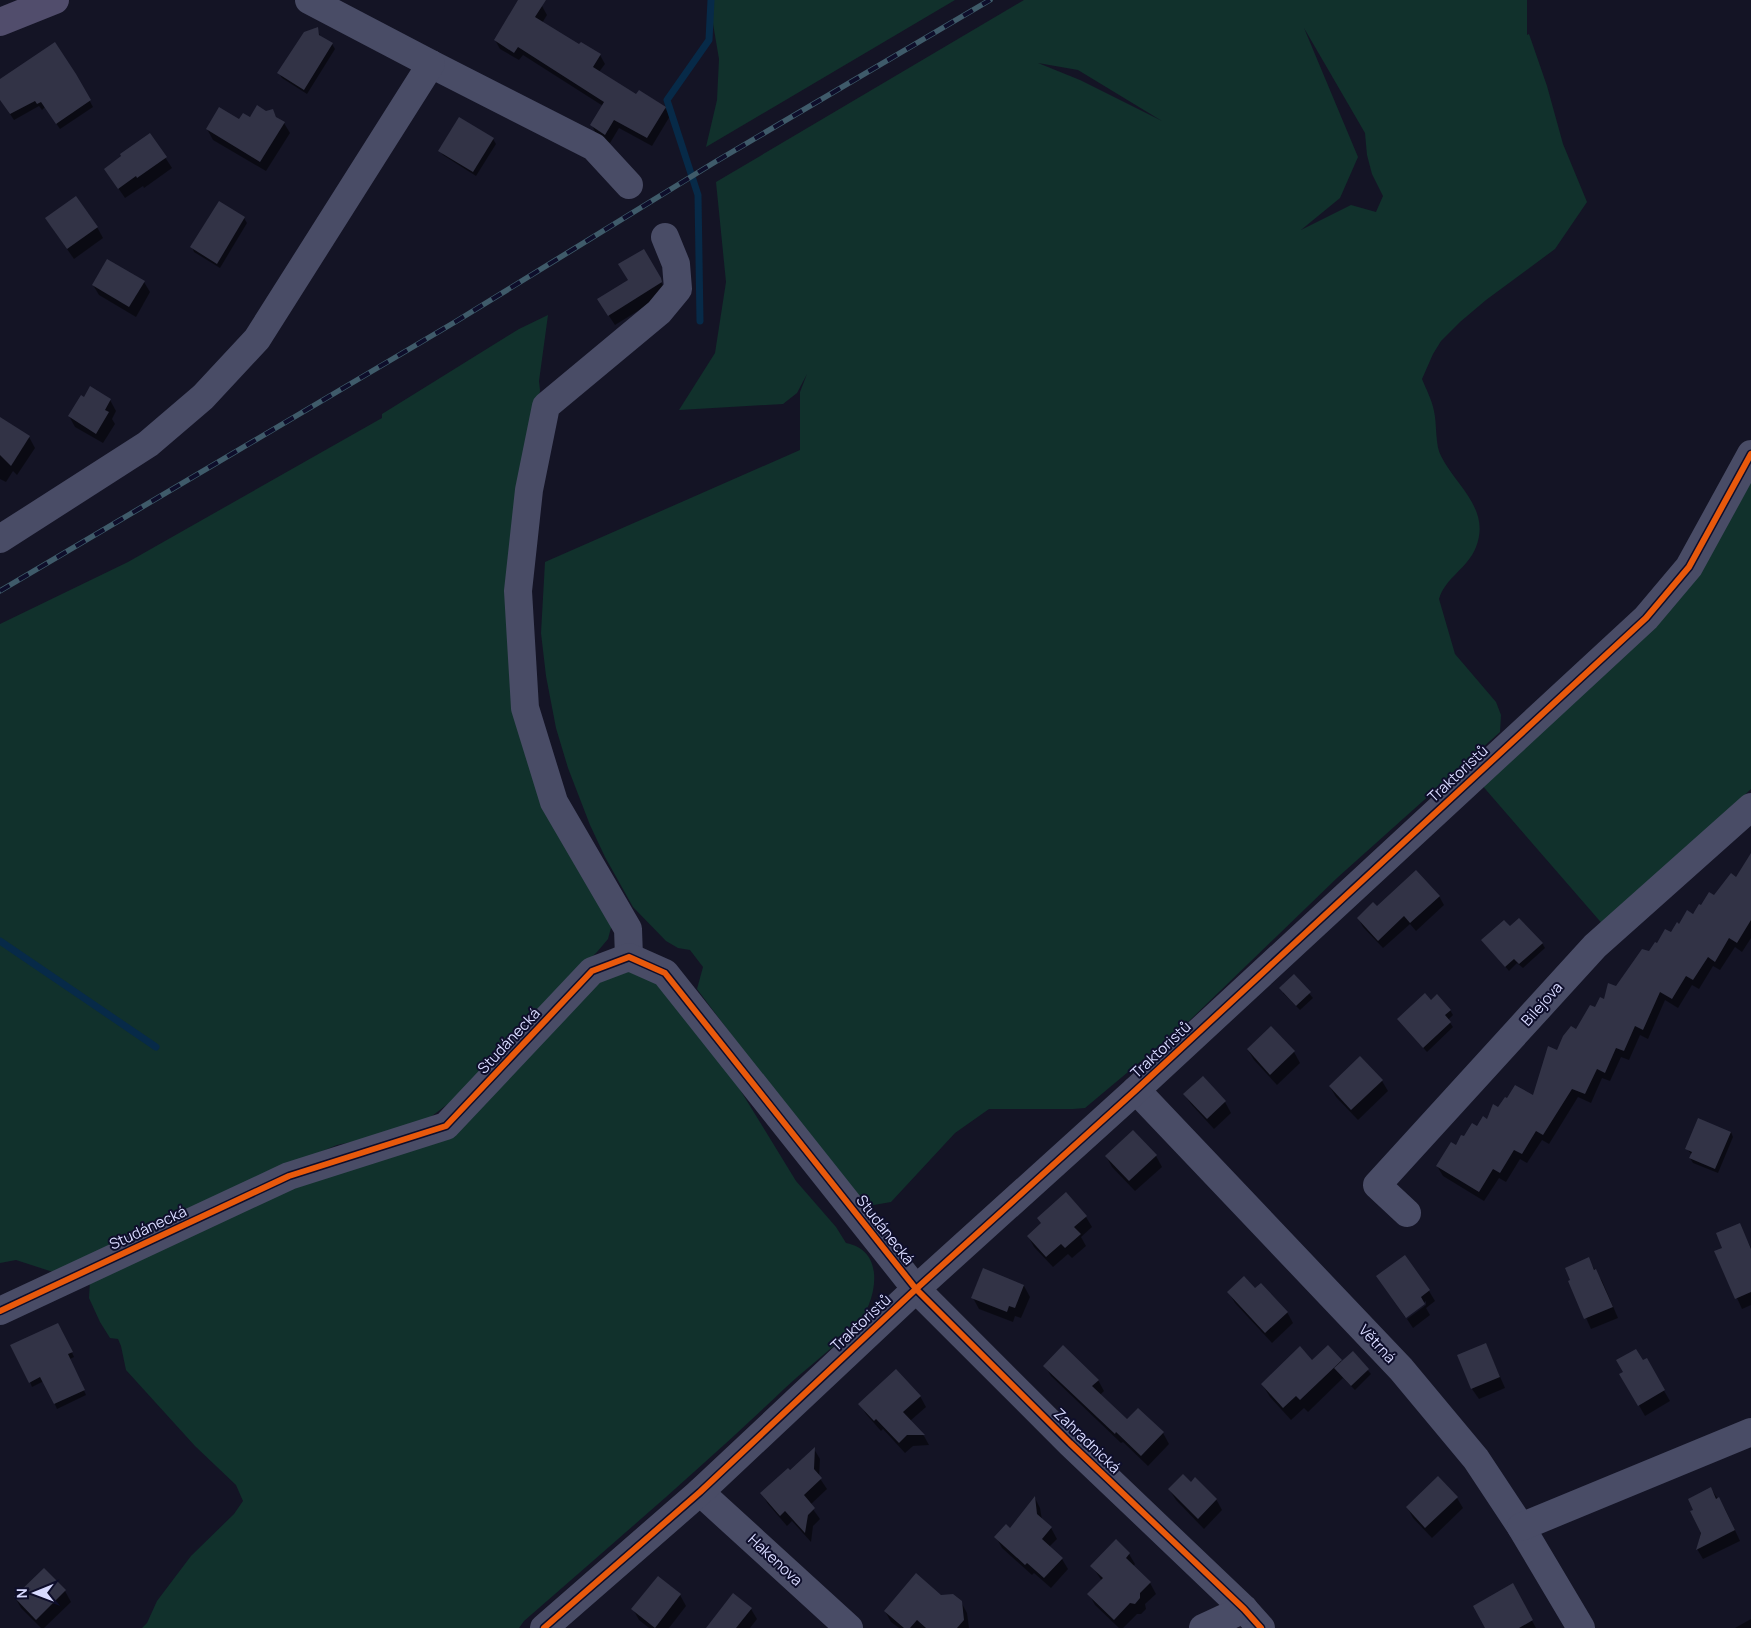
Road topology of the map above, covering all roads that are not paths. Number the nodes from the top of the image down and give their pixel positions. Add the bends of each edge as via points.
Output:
1 (55, 0) edge
2 (309, 0) edge
3 (0, 22) edge
4 (431, 64) junction
5 (629, 185) dead end
6 (665, 237) dead end
7 (1751, 454) edge
8 (0, 539) edge
9 (1751, 807) edge
10 (629, 957) junction
11 (1136, 1090) junction
12 (1407, 1213) dead end
13 (916, 1289) junction
14 (0, 1311) edge
15 (1751, 1432) edge
16 (700, 1492) junction
17 (1521, 1527) junction
18 (1252, 1619) edge
19 (544, 1628) edge
20 (849, 1628) edge
21 (1203, 1628) edge
22 (1581, 1628) edge

1 - 3 main road
2 - 4 street
4 - 5 street via 594,147
4 - 8 street via 257,339 202,397 148,444
6 - 10 street via 676,264 678,289 659,312 546,406 529,490 518,591 525,708 554,802 628,929
7 - 11 street, Traktoristů via 1689,567 1646,618
9 - 12 street, Bilejova via 1594,946 1377,1186
10 - 13 street, Studánecká via 665,972
10 - 14 street, Studánecká via 592,971 446,1126 289,1176
11 - 13 street, Traktoristů
11 - 17 street, Větrná via 1401,1369 1476,1459
13 - 16 street, Traktoristů
13 - 18 street, Zahradnická
15 - 17 street
16 - 19 street, Traktoristů
16 - 20 street, Hakenova
17 - 22 street, Větrná
18 - 21 street

